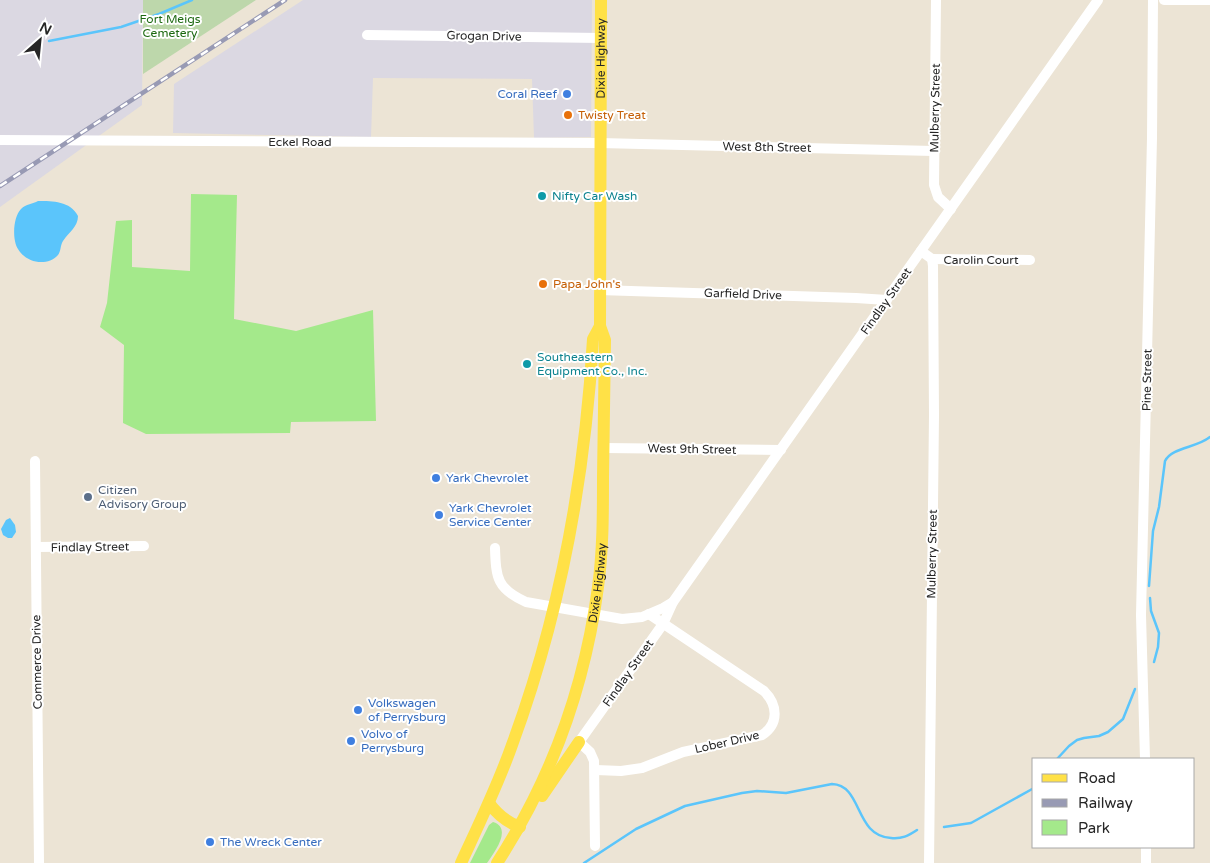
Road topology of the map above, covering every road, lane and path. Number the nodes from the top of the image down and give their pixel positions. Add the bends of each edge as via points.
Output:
1 (601, 0) edge
2 (936, 0) edge
3 (1098, 0) edge
4 (1154, 0) edge
5 (1164, 0) edge
6 (1210, 0) edge
7 (367, 34) dead end
8 (601, 38) junction
9 (0, 140) edge
10 (600, 143) junction
11 (934, 151) junction
12 (951, 209) junction
13 (921, 251) junction
14 (932, 259) junction
15 (1030, 260) dead end
16 (599, 290) junction
17 (887, 300) junction
18 (600, 326) junction
19 (604, 448) junction
20 (781, 450) junction
21 (35, 461) dead end
22 (144, 546) dead end
23 (36, 547) junction
24 (494, 548) dead end
25 (673, 602) junction
26 (555, 608) junction
27 (594, 614) junction
28 (649, 614) junction
29 (663, 624) junction
30 (579, 742) junction
31 (1145, 758) edge
32 (596, 770) junction
33 (489, 802) junction
34 (520, 827) junction
35 (595, 846) dead end
36 (1146, 848) edge
37 (39, 863) edge
38 (461, 863) edge
39 (497, 863) edge
40 (928, 863) edge
41 (1146, 863) edge

1 - 8 main road, Dixie Highway
2 - 11 street, Mulberry Street
3 - 12 street, Findlay Street
4 - 31 street, Pine Street via 1141,615
5 - 6 street
7 - 8 street, Grogan Drive
8 - 10 main road, Dixie Highway
9 - 10 street, Eckel Road
10 - 11 street, West 8th Street
10 - 16 main road, Dixie Highway
11 - 12 street, Mulberry Street via 935,191
12 - 13 street, Findlay Street
13 - 14 street
13 - 17 street, Findlay Street
14 - 15 street, Carolin Court
14 - 40 street, Mulberry Street via 934,415
16 - 17 street, Garfield Drive
16 - 18 main road, Dixie Highway
17 - 20 street, Findlay Street
18 - 19 main road, Dixie Highway via 605,340
18 - 26 main road, Dixie Highway via 593,339 587,426 574,515
19 - 20 street, West 9th Street
19 - 27 main road, Dixie Highway via 601,553
20 - 25 street, Findlay Street
21 - 23 street, Commerce Drive
22 - 23 street, Findlay Street
23 - 37 street, Commerce Drive
24 - 26 street, Findlay Street via 498,581 505,589 526,602
25 - 28 street, Findlay Street
25 - 29 street, Findlay Street
26 - 27 street, Findlay Street
26 - 33 main road, Dixie Highway via 512,747
27 - 28 street, Findlay Street via 622,619
27 - 34 main road, Dixie Highway via 566,722 553,758
28 - 29 street, Lober Drive
29 - 30 street, Findlay Street
29 - 32 street, Lober Drive via 770,696 776,712 773,723 762,735 683,752 642,768
30 - 32 street via 592,756
30 - 34 main road
32 - 35 street
33 - 34 main road via 497,814
33 - 38 main road, Dixie Highway
34 - 39 main road, Dixie Highway
36 - 41 street

